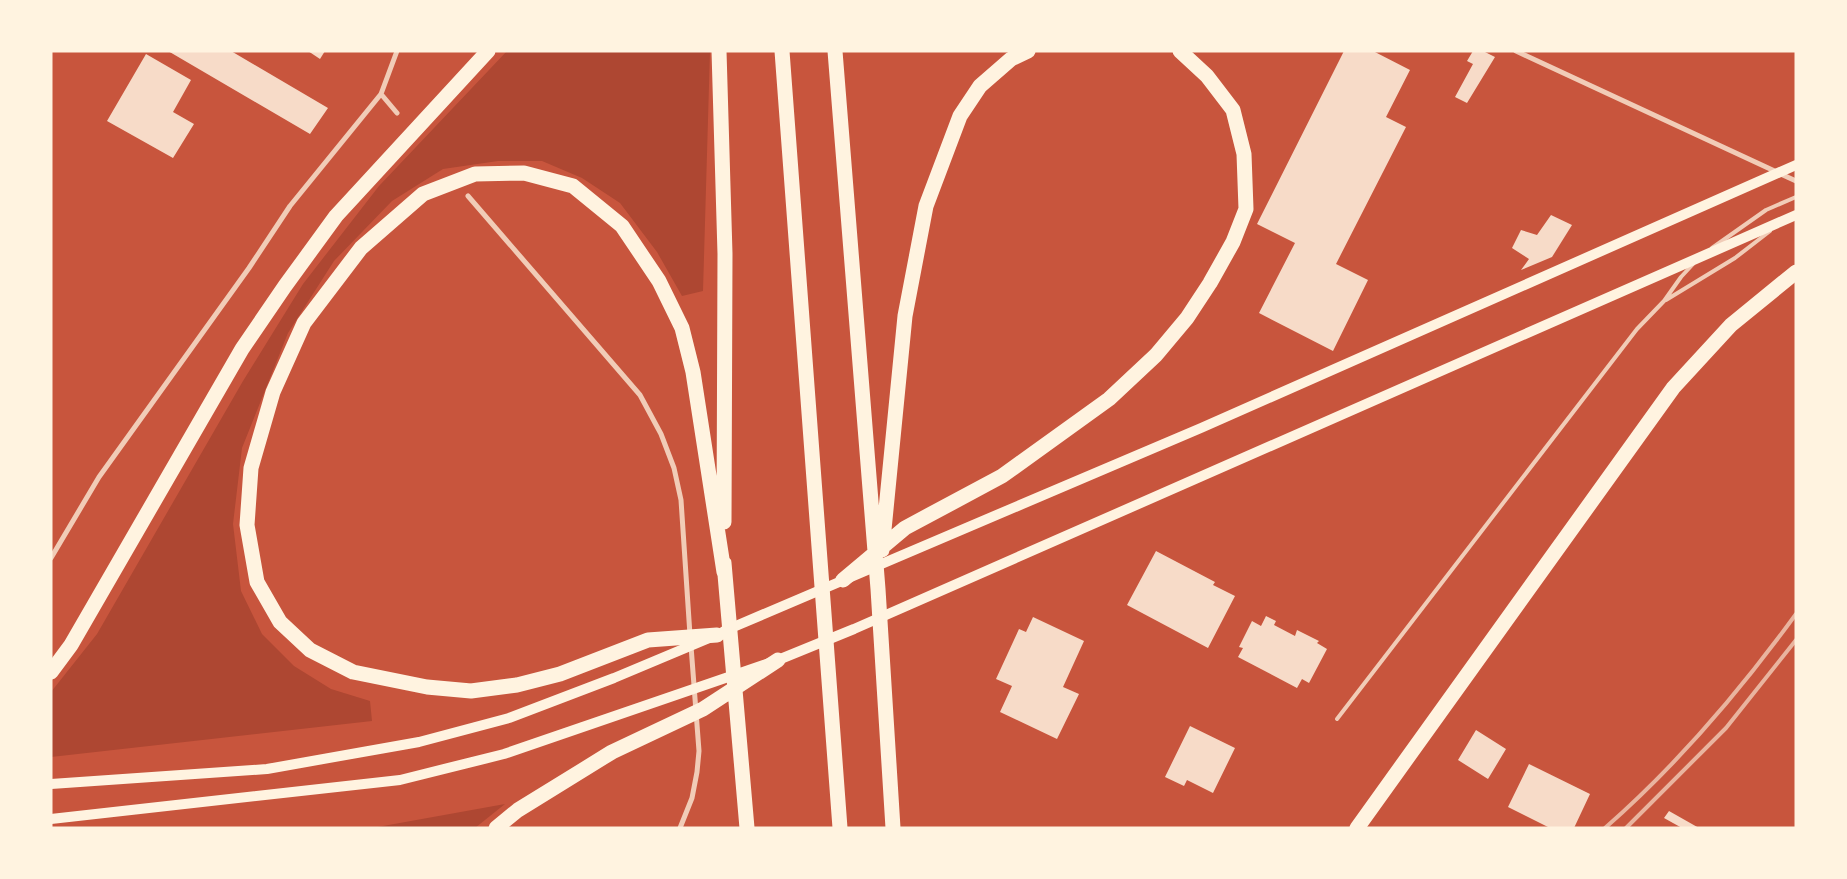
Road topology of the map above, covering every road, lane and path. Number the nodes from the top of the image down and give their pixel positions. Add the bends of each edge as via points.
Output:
1 (397, 51) edge
2 (488, 51) edge
3 (719, 51) edge
4 (782, 51) edge
5 (835, 51) edge
6 (1028, 51) edge
7 (1180, 51) edge
8 (1516, 51) edge
9 (381, 94) junction
10 (397, 113) dead end
11 (1796, 165) edge
12 (1796, 181) edge
13 (468, 196) dead end
14 (1796, 197) edge
15 (1795, 212) edge
16 (1796, 272) edge
17 (1664, 301) junction
18 (51, 558) edge
19 (724, 572) junction
20 (843, 580) junction
21 (878, 589) junction
22 (717, 635) junction
23 (778, 660) junction
24 (51, 672) edge
25 (1337, 719) dead end
26 (51, 784) edge
27 (51, 819) edge
28 (496, 828) edge
29 (680, 828) edge
30 (747, 828) edge
31 (840, 828) edge
32 (893, 828) edge
33 (1357, 828) edge

1 - 9 street
2 - 24 highway via 336,216 285,286 242,349 71,645
3 - 19 highway via 725,254
4 - 31 highway
5 - 21 highway
6 - 21 highway via 1011,59 980,86 960,116 926,206 905,316
7 - 20 highway via 1207,76 1233,110 1244,154 1246,209 1233,242 1210,283 1187,318 1156,355 1109,399 1002,476 905,528
8 - 12 street
9 - 10 street
9 - 18 street via 290,206 99,477
11 - 20 main road via 1201,428
13 - 29 street via 640,395 661,434 674,468 681,500 698,751 692,798
14 - 17 lane via 1766,210 1714,246 1690,268
15 - 17 lane via 1735,258
15 - 23 main road via 882,617
16 - 33 highway via 1731,325 1673,388
17 - 25 lane via 1637,329
19 - 22 highway via 693,372 682,328 659,281 622,226 573,186 524,173 475,174 423,194 361,248 304,323 274,392 251,468 247,525 257,582 280,622 310,650 353,672 428,687 471,691 517,685 560,674 648,640
19 - 30 highway
20 - 22 main road
21 - 32 highway
22 - 26 main road via 510,718 419,742 267,769
23 - 27 main road via 504,754 400,780
23 - 28 highway via 703,709 612,752 518,810

